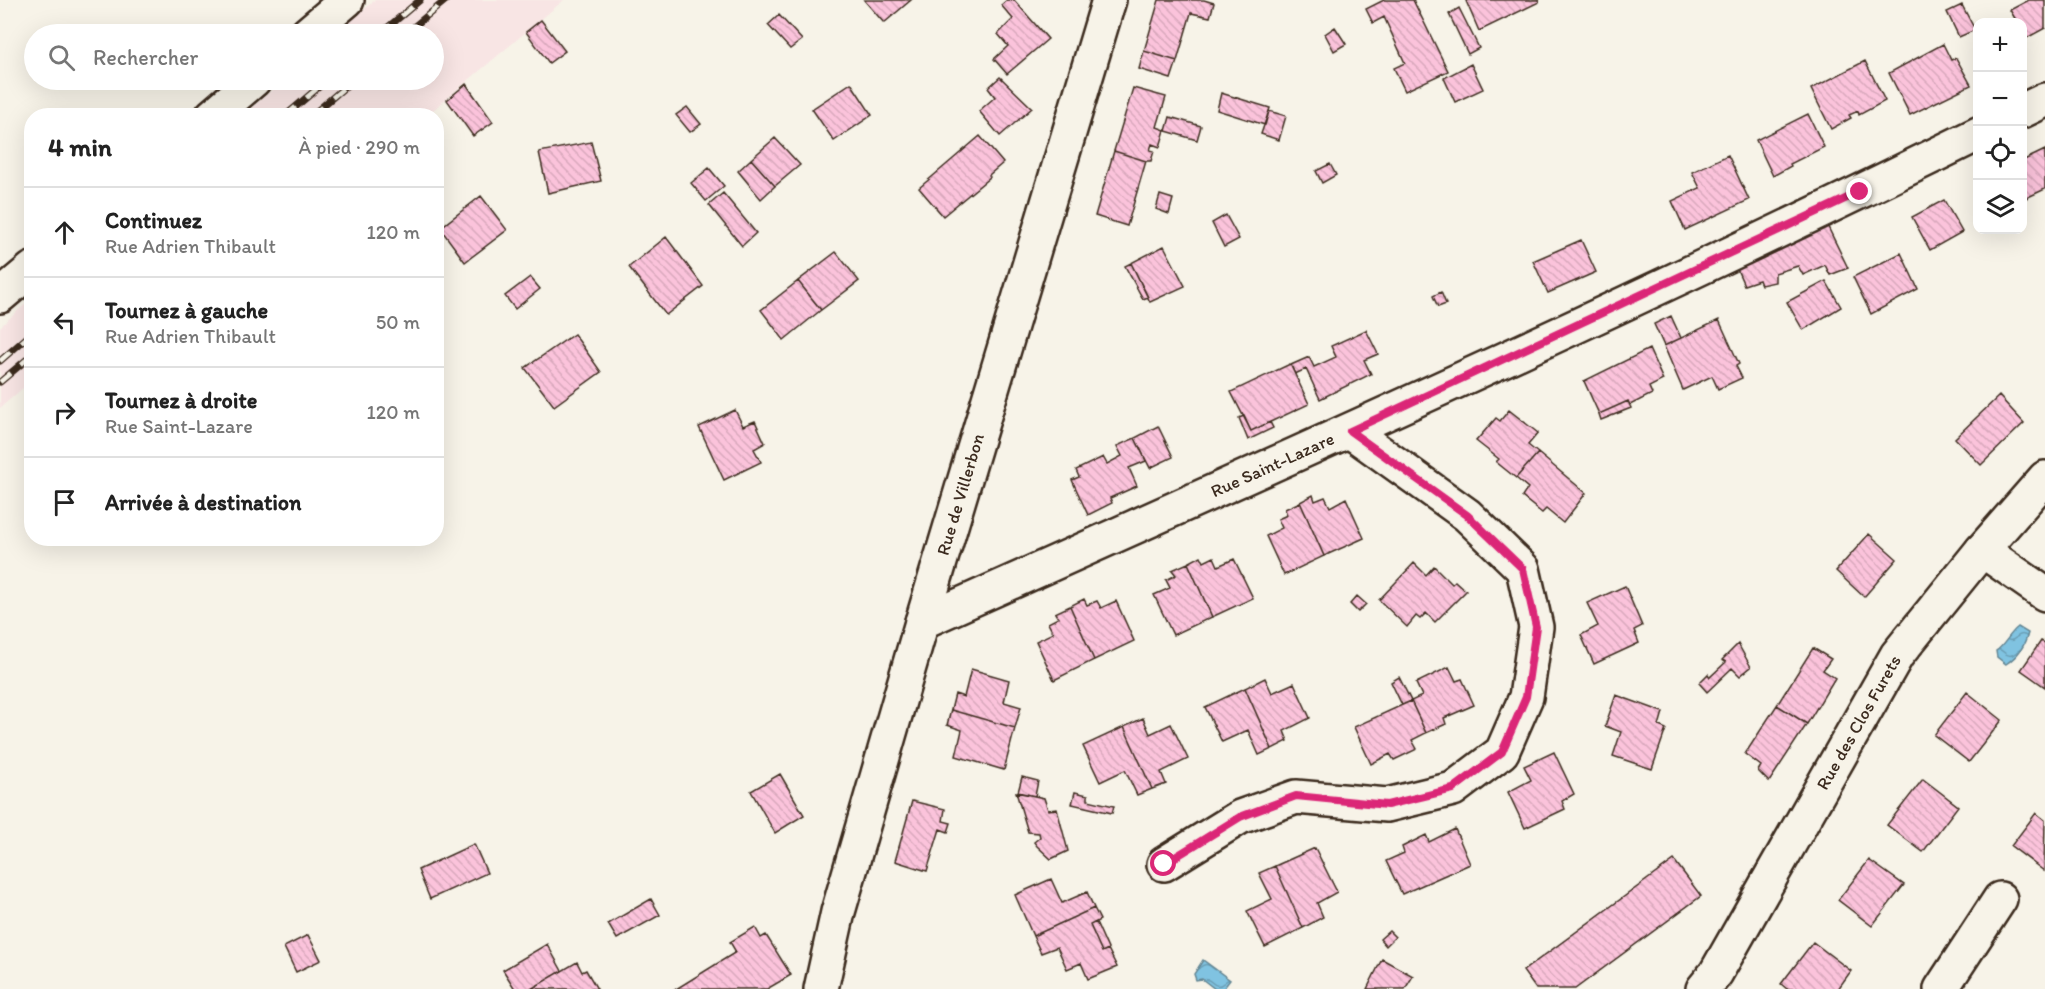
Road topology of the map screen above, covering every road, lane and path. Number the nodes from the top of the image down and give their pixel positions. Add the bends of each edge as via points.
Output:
1 (347, 0) edge
2 (1108, 0) edge
3 (319, 24) edge
4 (242, 90) edge
5 (2045, 100) edge
6 (221, 108) edge
7 (2027, 109) edge
8 (1973, 136) edge
9 (24, 276) edge
10 (0, 296) edge
11 (1350, 431) junction
12 (2045, 478) edge
13 (1982, 550) junction
14 (2045, 594) edge
15 (922, 622) junction
16 (1164, 864) dead end
17 (2000, 899) dead end
18 (821, 989) edge
19 (1703, 989) edge
20 (1941, 989) edge

1 - 3 street
2 - 15 street, Rue de Villerbon
4 - 6 street
5 - 7 street
8 - 11 street, Rue Saint-Lazare
9 - 10 street
11 - 15 street, Rue Saint-Lazare
11 - 16 street via 1467,515 1523,569 1536,627 1526,697 1502,752 1453,789 1387,805 1296,796 1240,817
12 - 13 street, Rue des Clos Furets
13 - 14 street
13 - 19 street, Rue des Clos Furets via 1897,654 1716,973
15 - 18 street, Rue de Villerbon via 838,912
17 - 20 street

